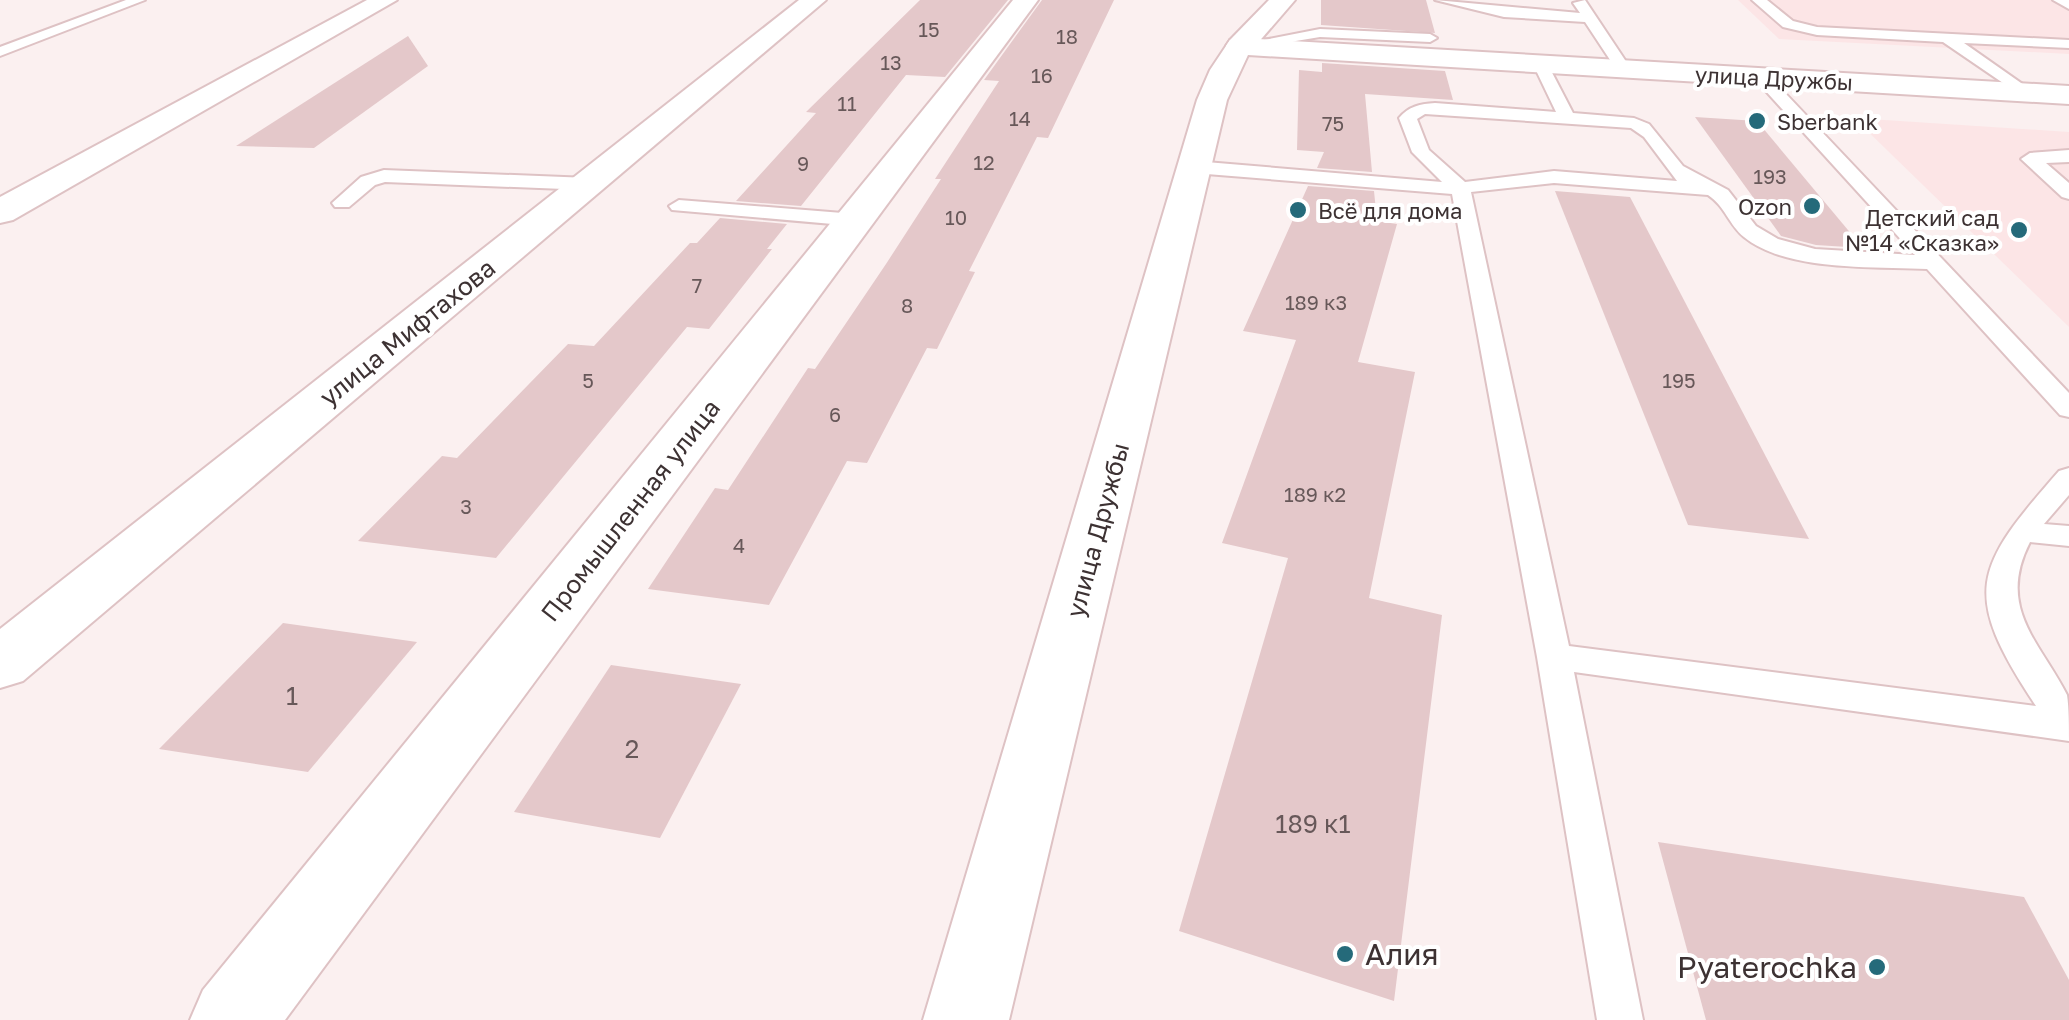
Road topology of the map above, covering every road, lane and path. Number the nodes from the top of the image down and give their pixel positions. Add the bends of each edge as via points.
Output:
1 (138, 0) edge
2 (385, 0) edge
3 (814, 0) edge
4 (1026, 0) edge
5 (1282, 0) edge
6 (1442, 0) edge
7 (1578, 0) edge
8 (1760, 0) edge
9 (2060, 0) edge
10 (2069, 5) edge
11 (1590, 18) junction
12 (1250, 24) edge
13 (1946, 37) junction
14 (1430, 38) dead end
15 (2069, 44) edge
16 (0, 52) edge
17 (1541, 64) junction
18 (1622, 69) junction
19 (1761, 77) junction
20 (2025, 93) junction
21 (2069, 96) edge
22 (1566, 116) junction
23 (2069, 156) edge
24 (1194, 167) junction
25 (589, 184) junction
26 (1461, 189) junction
27 (1714, 190) junction
28 (2069, 193) edge
29 (342, 202) dead end
30 (678, 206) dead end
31 (0, 212) edge
32 (855, 220) junction
33 (1934, 263) junction
34 (2069, 409) edge
35 (2069, 477) edge
36 (2024, 532) junction
37 (2069, 536) edge
38 (1554, 657) junction
39 (0, 664) edge
40 (2068, 726) edge
41 (233, 1020) edge
42 (966, 1020) edge
43 (1620, 1020) edge

1 - 16 lane
2 - 31 street
3 - 25 street, улица Мифтахова
4 - 32 street, Промышленная улица
5 - 12 street, улица Дружбы
6 - 11 lane via 1504,13
7 - 11 lane
8 - 13 lane via 1800,27
9 - 10 lane
11 - 18 lane
12 - 14 lane
12 - 17 street, улица Дружбы
12 - 24 street, улица Дружбы via 1212,100
13 - 15 lane
13 - 20 lane
17 - 18 street, улица Дружбы
17 - 22 lane
18 - 19 street, улица Дружбы
19 - 20 street, улица Дружбы
19 - 33 lane
20 - 21 street, улица Дружбы
22 - 26 lane via 1435,108 1412,113 1408,118 1421,152
22 - 27 lane via 1646,127 1682,176
23 - 28 lane via 2030,158
24 - 26 lane
24 - 42 street, улица Дружбы
25 - 29 lane via 384,176
25 - 39 street, улица Мифтахова
26 - 27 lane via 1546,178
26 - 38 lane
27 - 33 lane via 1750,233 1796,252
30 - 32 lane
32 - 41 street, Промышленная улица
33 - 34 lane
35 - 36 lane
36 - 37 lane
36 - 40 lane via 2005,564 2003,602 2018,650
38 - 40 lane
38 - 43 lane

